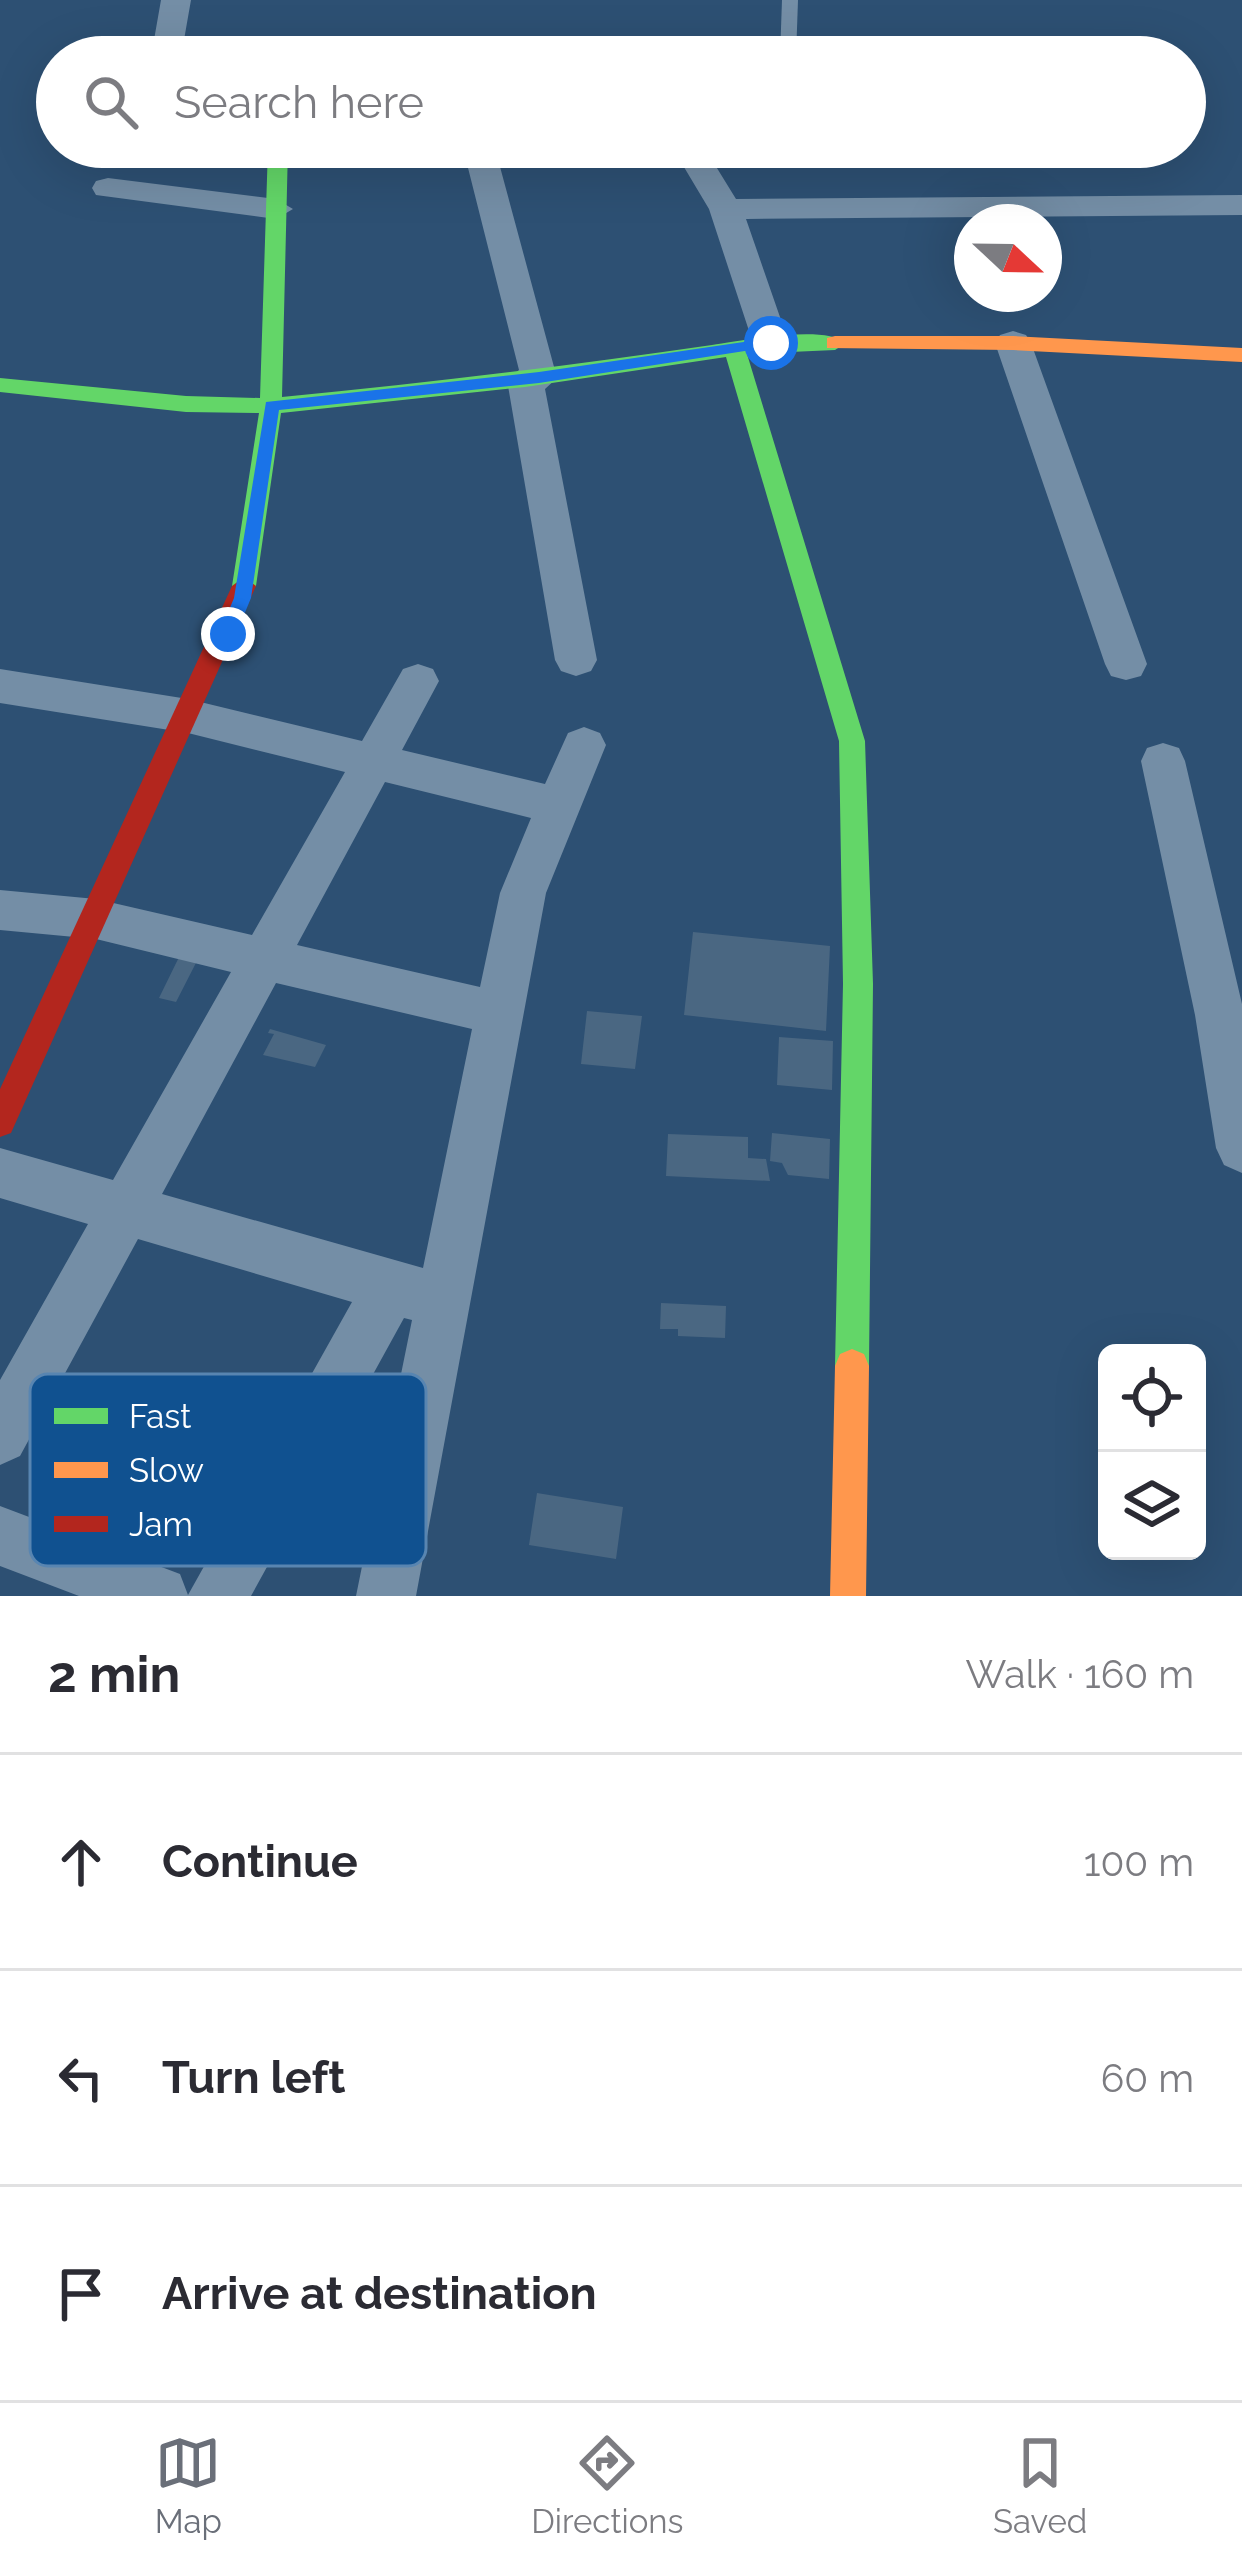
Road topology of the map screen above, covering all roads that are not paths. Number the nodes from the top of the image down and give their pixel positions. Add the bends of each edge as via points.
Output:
1 (176, 0) edge
2 (790, 0) edge
3 (170, 36) edge
4 (789, 36) edge
5 (277, 168) edge
6 (484, 168) edge
7 (701, 168) edge
8 (107, 188) dead end
9 (1242, 206) edge
10 (276, 208) junction
11 (726, 209) junction
12 (771, 343) junction
13 (1013, 343) junction
14 (734, 348) junction
15 (1242, 355) edge
16 (532, 379) junction
17 (2, 390) edge
18 (272, 406) junction
19 (576, 660) dead end
20 (1126, 664) dead end
21 (418, 681) dead end
22 (4, 695) edge
23 (188, 716) junction
24 (584, 745) dead end
25 (374, 760) junction
26 (1163, 761) dead end
27 (558, 806) junction
28 (0, 910) edge
29 (96, 919) junction
30 (264, 957) junction
31 (500, 1014) junction
32 (0, 1123) edge
33 (1242, 1145) edge
34 (0, 1173) edge
35 (130, 1208) junction
36 (417, 1294) junction
37 (35, 1374) edge
38 (364, 1374) edge
39 (409, 1374) edge
40 (30, 1383) edge
41 (0, 1436) edge
42 (0, 1535) edge
43 (30, 1547) edge
44 (80, 1566) edge
45 (238, 1566) edge
46 (389, 1566) edge
47 (158, 1596) edge
48 (218, 1596) edge
49 (386, 1596) edge
50 (848, 1596) edge

1 - 3 street
2 - 4 lane
5 - 10 street
6 - 16 street
7 - 11 street
8 - 10 street
9 - 11 street
10 - 18 street
11 - 12 street
12 - 13 street
12 - 14 street
13 - 15 street
13 - 20 street
14 - 16 street
14 - 50 street via 852,741 858,984
16 - 18 street
16 - 19 street
17 - 18 street
18 - 23 street via 242,598
21 - 25 street
22 - 23 street
23 - 25 street
23 - 29 street
24 - 27 street
25 - 27 street
25 - 30 street
26 - 33 street
27 - 31 street via 523,893
28 - 29 street
29 - 30 street
29 - 32 street
30 - 31 street
30 - 35 street
31 - 36 street
34 - 35 street
35 - 36 street
35 - 37 street
36 - 38 street
36 - 39 street
40 - 41 street
42 - 43 street
44 - 47 street
45 - 48 street
46 - 49 street

